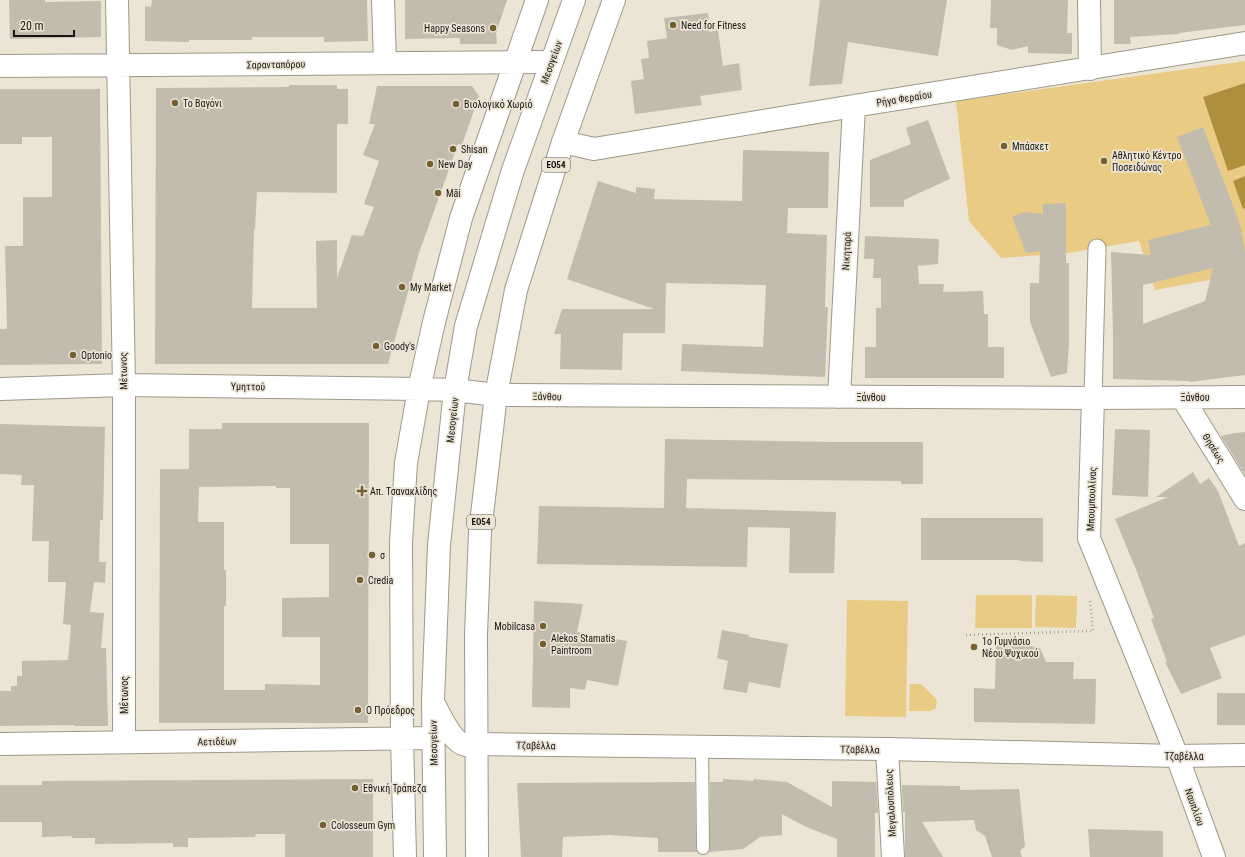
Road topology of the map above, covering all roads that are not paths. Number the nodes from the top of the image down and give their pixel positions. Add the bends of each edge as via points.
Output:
1 (117, 0) edge
2 (383, 0) edge
3 (537, 0) edge
4 (574, 0) edge
5 (614, 0) edge
6 (1089, 0) edge
7 (1245, 43) edge
8 (515, 62) junction
9 (551, 62) junction
10 (385, 63) junction
11 (118, 65) junction
12 (0, 66) edge
13 (1090, 69) junction
14 (854, 106) junction
15 (563, 142) junction
16 (1097, 248) dead end
17 (124, 385) junction
18 (0, 388) edge
19 (419, 389) junction
20 (454, 390) junction
21 (496, 395) junction
22 (839, 397) junction
23 (1182, 397) junction
24 (1245, 397) edge
25 (1093, 398) junction
26 (1245, 499) edge
27 (433, 701) junction
28 (402, 738) junction
29 (433, 738) junction
30 (124, 742) junction
31 (0, 744) edge
32 (476, 744) junction
33 (702, 747) junction
34 (887, 749) junction
35 (1245, 755) edge
36 (1177, 756) junction
37 (703, 848) dead end
38 (405, 857) edge
39 (435, 857) edge
40 (477, 857) edge
41 (893, 857) edge
42 (1214, 857) edge

1 - 11 street, Μέτωνος
2 - 10 street
3 - 8 street
4 - 9 street, Μεσογείων
5 - 15 street, ΕΟ54
6 - 13 street
7 - 13 street, Ρήγα Φεραίου
8 - 9 street, Σαρανταπόρου
8 - 10 street, Σαρανταπόρου
8 - 19 street via 461,218
9 - 20 street, Μεσογείων via 513,170 469,314
10 - 11 street, Σαρανταπόρου
11 - 12 street, Σαρανταπόρου
11 - 17 street, Μέτωνος
13 - 14 street, Ρήγα Φεραίου
14 - 15 street, Ρήγα Φεραίου via 594,149
14 - 22 street, Νικηταρά
15 - 21 street, ΕΟ54 via 516,290
16 - 25 street, Μπουμπουλίνας
17 - 18 street, Υμηττού
17 - 19 street, Υμηττού
17 - 30 street, Μέτωνος
19 - 20 street, Υμηττού
19 - 28 street via 406,463 401,542
20 - 21 street, Υμηττού
20 - 27 street, Μεσογείων via 439,545
21 - 22 street, Ξάνθου
21 - 32 street, ΕΟ54 via 480,532 476,634
22 - 25 street, Ξάνθου
23 - 24 street, Ξάνθου
23 - 25 street, Ξάνθου
23 - 26 street, Θησέως
25 - 36 street, Μπουμπουλίνας via 1090,538
27 - 29 street, Μεσογείων
27 - 32 street, Τζαβέλλα via 446,726 458,741 465,745
28 - 29 street, Αετιδέων
28 - 30 street, Αετιδέων
28 - 38 street
29 - 39 street, Μεσογείων
30 - 31 street, Αετιδέων
32 - 33 street, Τζαβέλλα
32 - 40 street, ΕΟ54
33 - 34 street, Τζαβέλλα
33 - 37 lane
34 - 36 street, Τζαβέλλα
34 - 41 street, Μεγαλουπόλεως
35 - 36 street, Τζαβέλλα
36 - 42 street, Ναυπλίου

